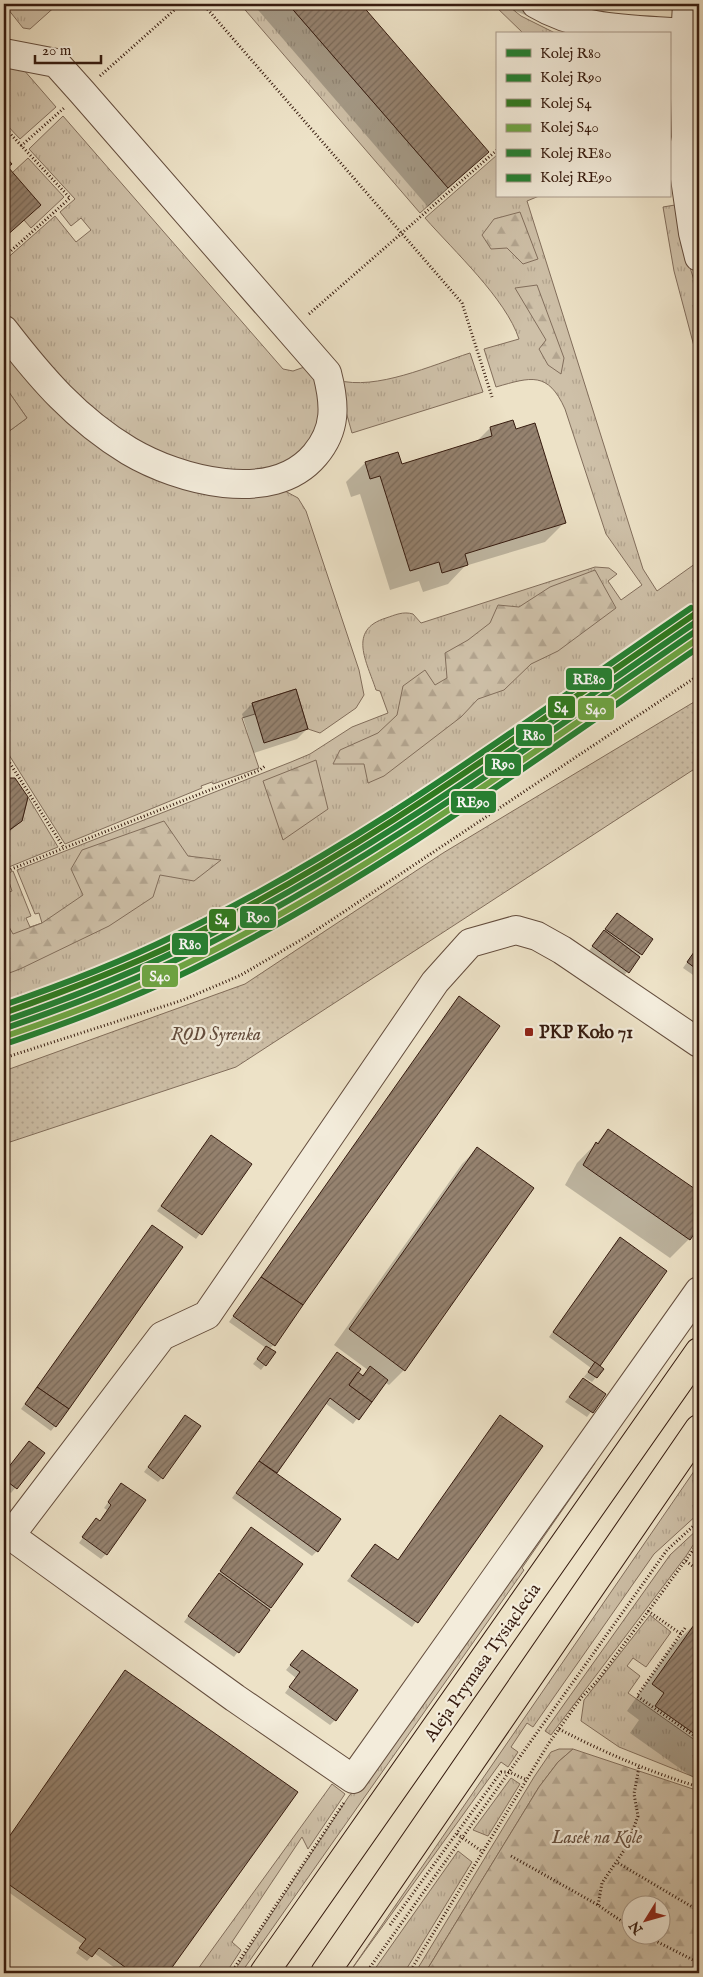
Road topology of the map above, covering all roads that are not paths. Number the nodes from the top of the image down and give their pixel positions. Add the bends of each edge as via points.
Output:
1 (536, 4) edge
2 (687, 4) edge
3 (685, 33) junction
4 (4, 53) edge
5 (693, 148) edge
6 (699, 257) edge
7 (4, 330) edge
8 (699, 1043) edge
9 (699, 1291) edge
10 (699, 1352) edge
11 (699, 1429) edge
12 (7, 1534) edge
13 (264, 1973) edge
14 (325, 1973) edge

1 - 3 street via 583,23
2 - 3 street
3 - 5 street
4 - 7 street via 56,64 328,373 334,397 332,426 318,452 297,472 282,479 253,484 198,479 173,472 129,451 84,419 46,383
5 - 6 street via 682,158
8 - 12 street via 537,936 516,930 470,942 435,982 207,1315 162,1336
9 - 12 street via 353,1779 227,1693
10 - 13 main road, Aleja Prymasa Tysiąclecia
11 - 14 main road

